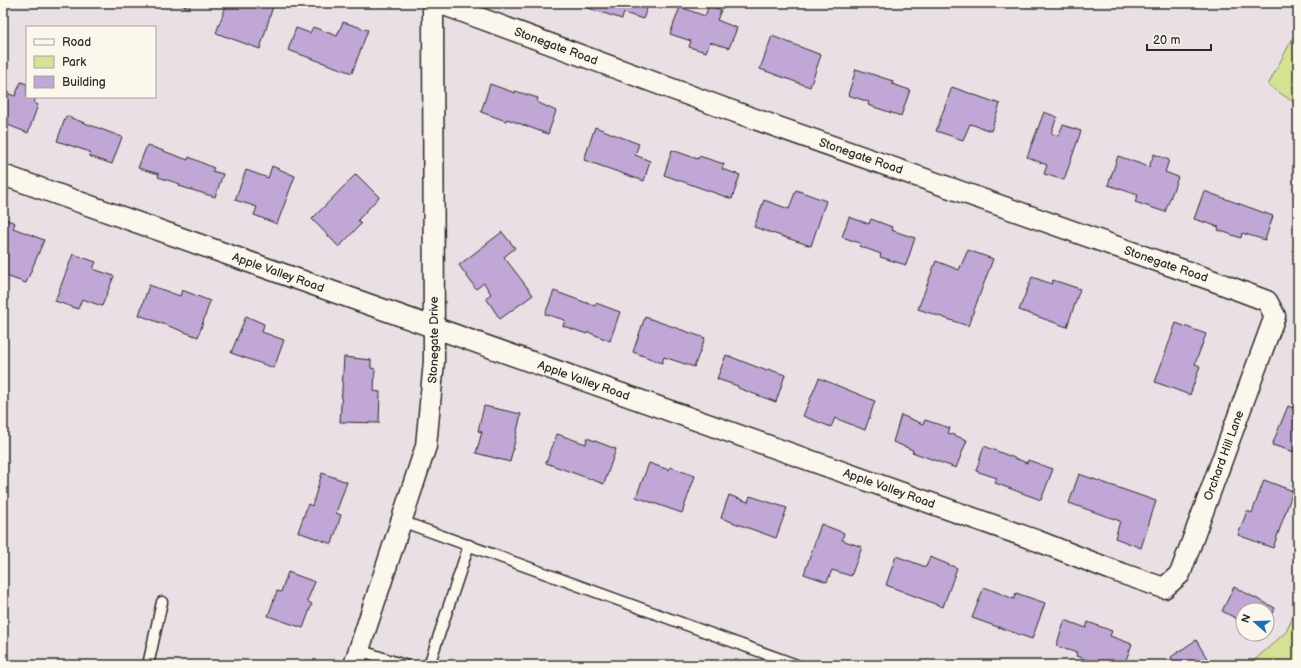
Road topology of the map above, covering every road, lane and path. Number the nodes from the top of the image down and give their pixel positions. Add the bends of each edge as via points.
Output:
1 (433, 3) edge
2 (439, 3) edge
3 (3, 175) edge
4 (1275, 316) joint
5 (433, 327) junction
6 (402, 521) junction
7 (469, 545) junction
8 (1164, 588) joint
9 (162, 602) dead end
10 (357, 657) edge
11 (148, 665) edge
12 (404, 665) edge
13 (429, 665) edge
14 (797, 665) edge

1 - 5 street, Stonegate Drive
2 - 4 street, Stonegate Road via 721,107 1214,281 1267,301
3 - 5 street, Apple Valley Road
4 - 8 street, Orchard Hill Lane via 1180,574
5 - 6 street, Stonegate Drive via 434,361 426,446
5 - 8 street, Apple Valley Road
6 - 7 lane
6 - 10 street, Stonegate Drive
7 - 13 lane
7 - 14 lane
9 - 11 lane
10 - 12 lane

